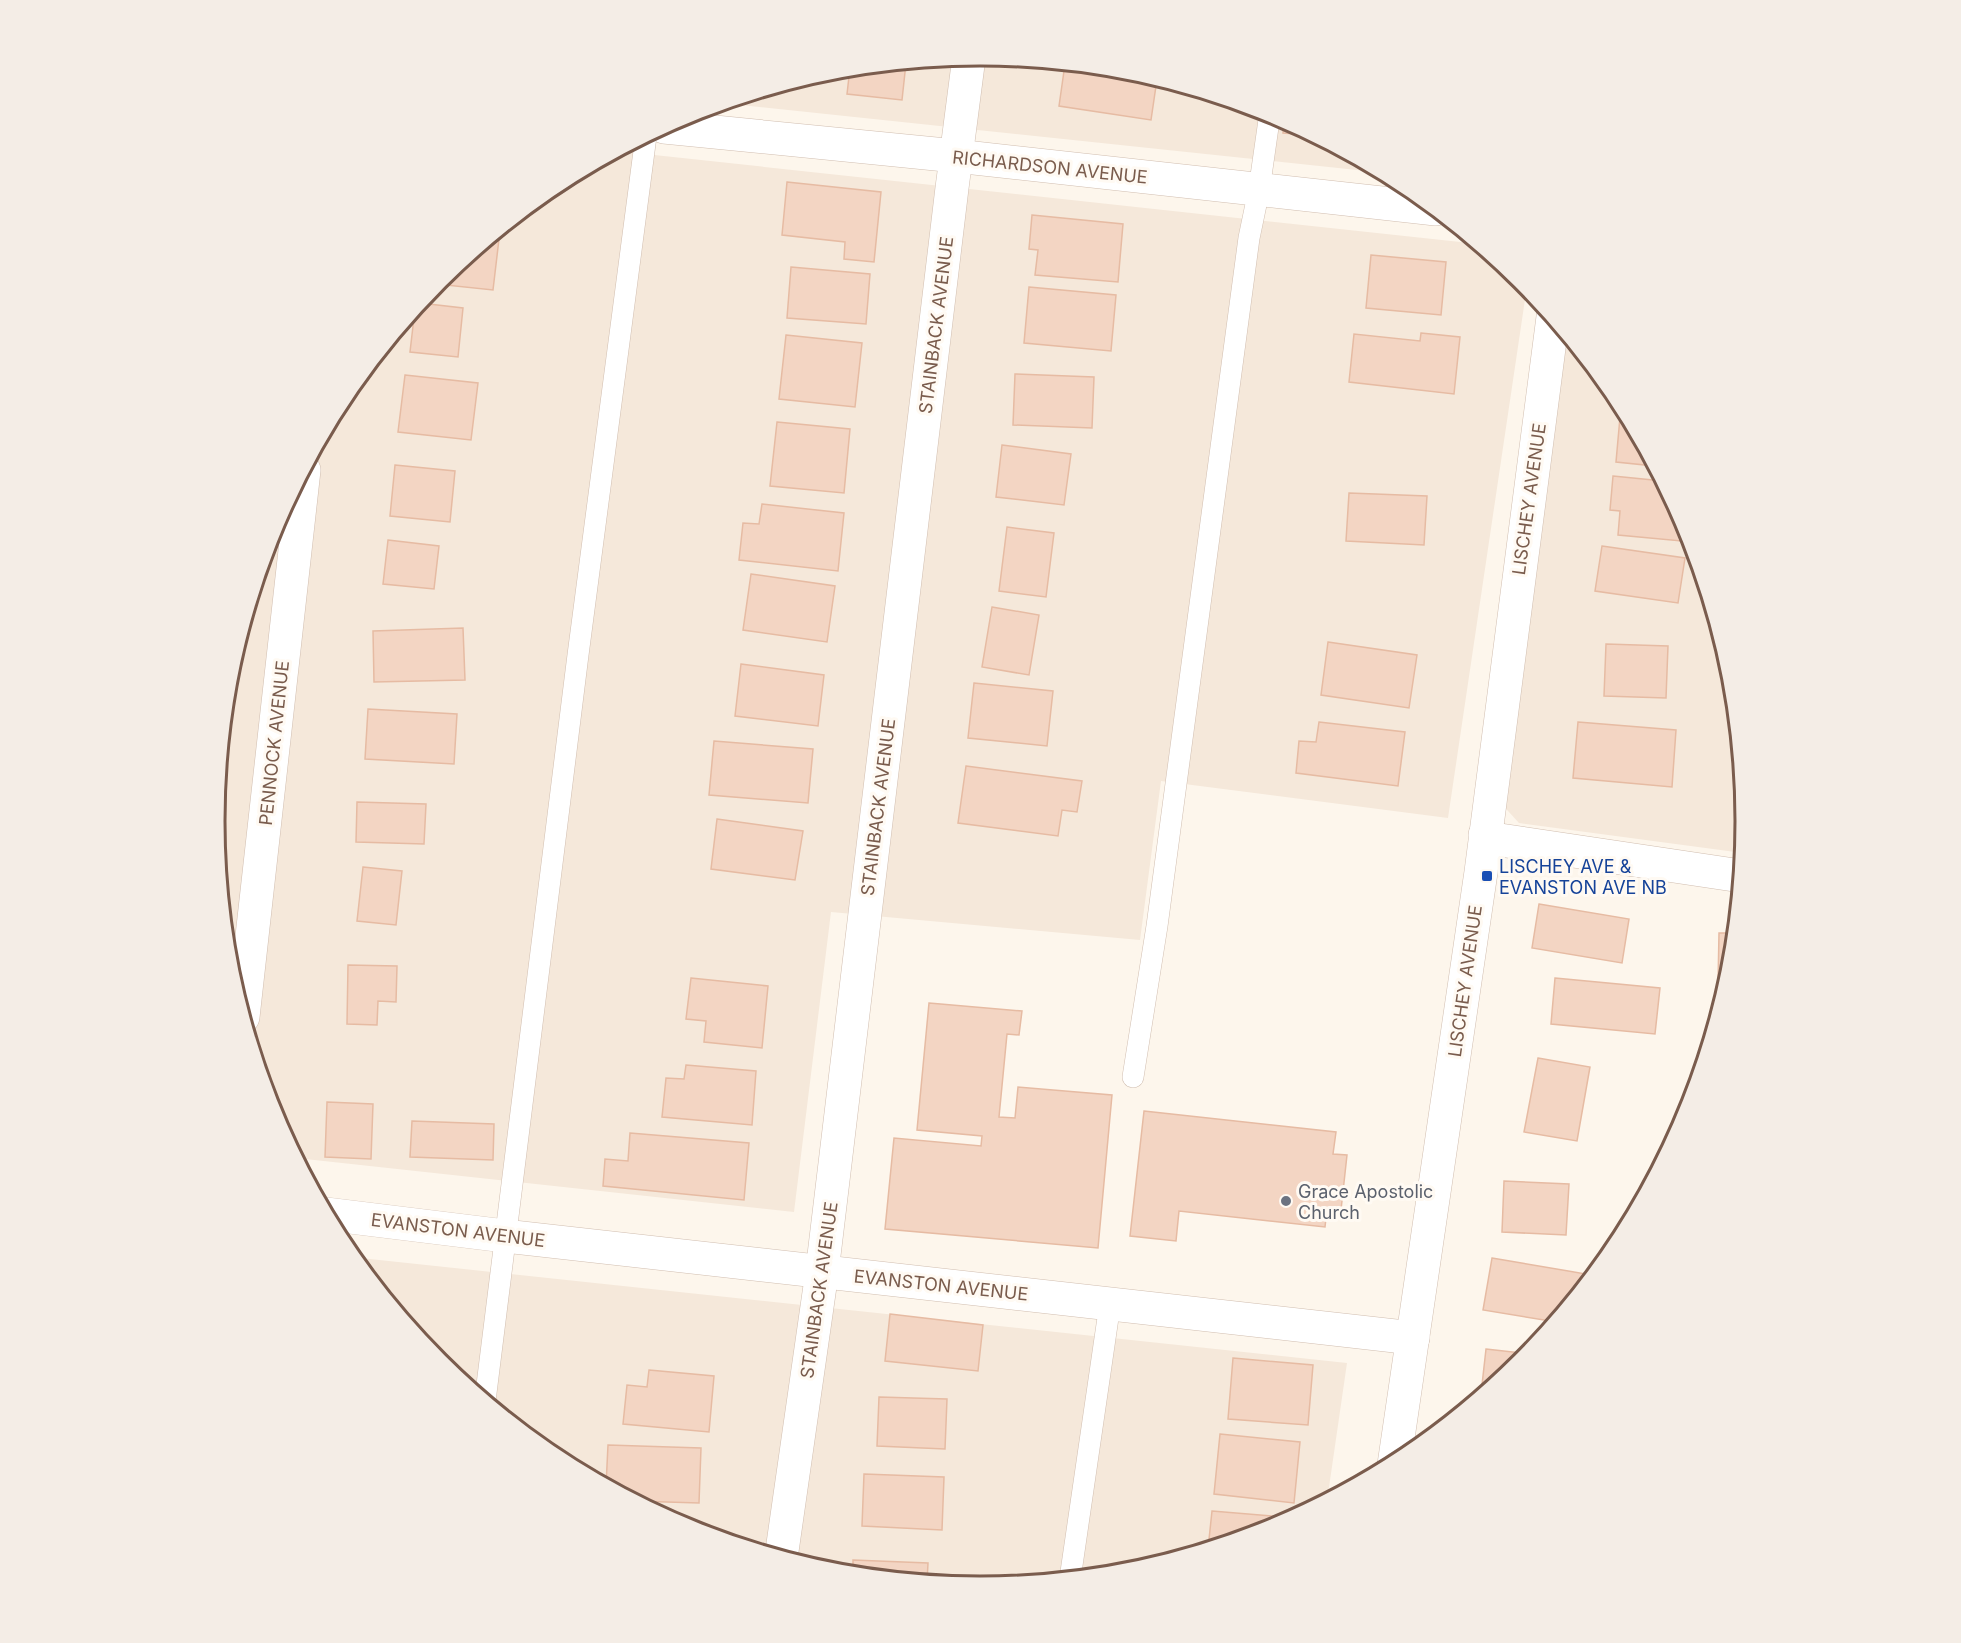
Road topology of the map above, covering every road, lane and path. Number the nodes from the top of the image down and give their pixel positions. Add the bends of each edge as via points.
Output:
1 (968, 66) edge
2 (1269, 123) edge
3 (681, 129) edge
4 (645, 145) edge
5 (956, 156) junction
6 (1259, 190) junction
7 (1420, 207) edge
8 (1552, 326) edge
9 (302, 490) edge
10 (1485, 835) junction
11 (1734, 875) edge
12 (246, 994) edge
13 (1133, 1077) dead end
14 (336, 1215) edge
15 (505, 1236) junction
16 (822, 1272) junction
17 (1110, 1304) junction
18 (1413, 1338) junction
19 (486, 1393) edge
20 (1396, 1453) edge
21 (782, 1550) edge
22 (1071, 1572) edge

1 - 5 street, STAINBACK AVENUE
2 - 6 lane
3 - 5 street, RICHARDSON AVENUE
4 - 15 lane
5 - 6 street, RICHARDSON AVENUE
5 - 16 street, STAINBACK AVENUE
6 - 7 street, RICHARDSON AVENUE
6 - 13 lane via 1249,238 1157,926
8 - 10 street, LISCHEY AVENUE
9 - 12 street, PENNOCK AVENUE
10 - 11 street
10 - 18 street, LISCHEY AVENUE
14 - 15 street, EVANSTON AVENUE
15 - 16 street, EVANSTON AVENUE
15 - 19 lane
16 - 17 street, EVANSTON AVENUE
16 - 21 street, STAINBACK AVENUE
17 - 18 street, EVANSTON AVENUE
17 - 22 lane
18 - 20 street, LISCHEY AVENUE

